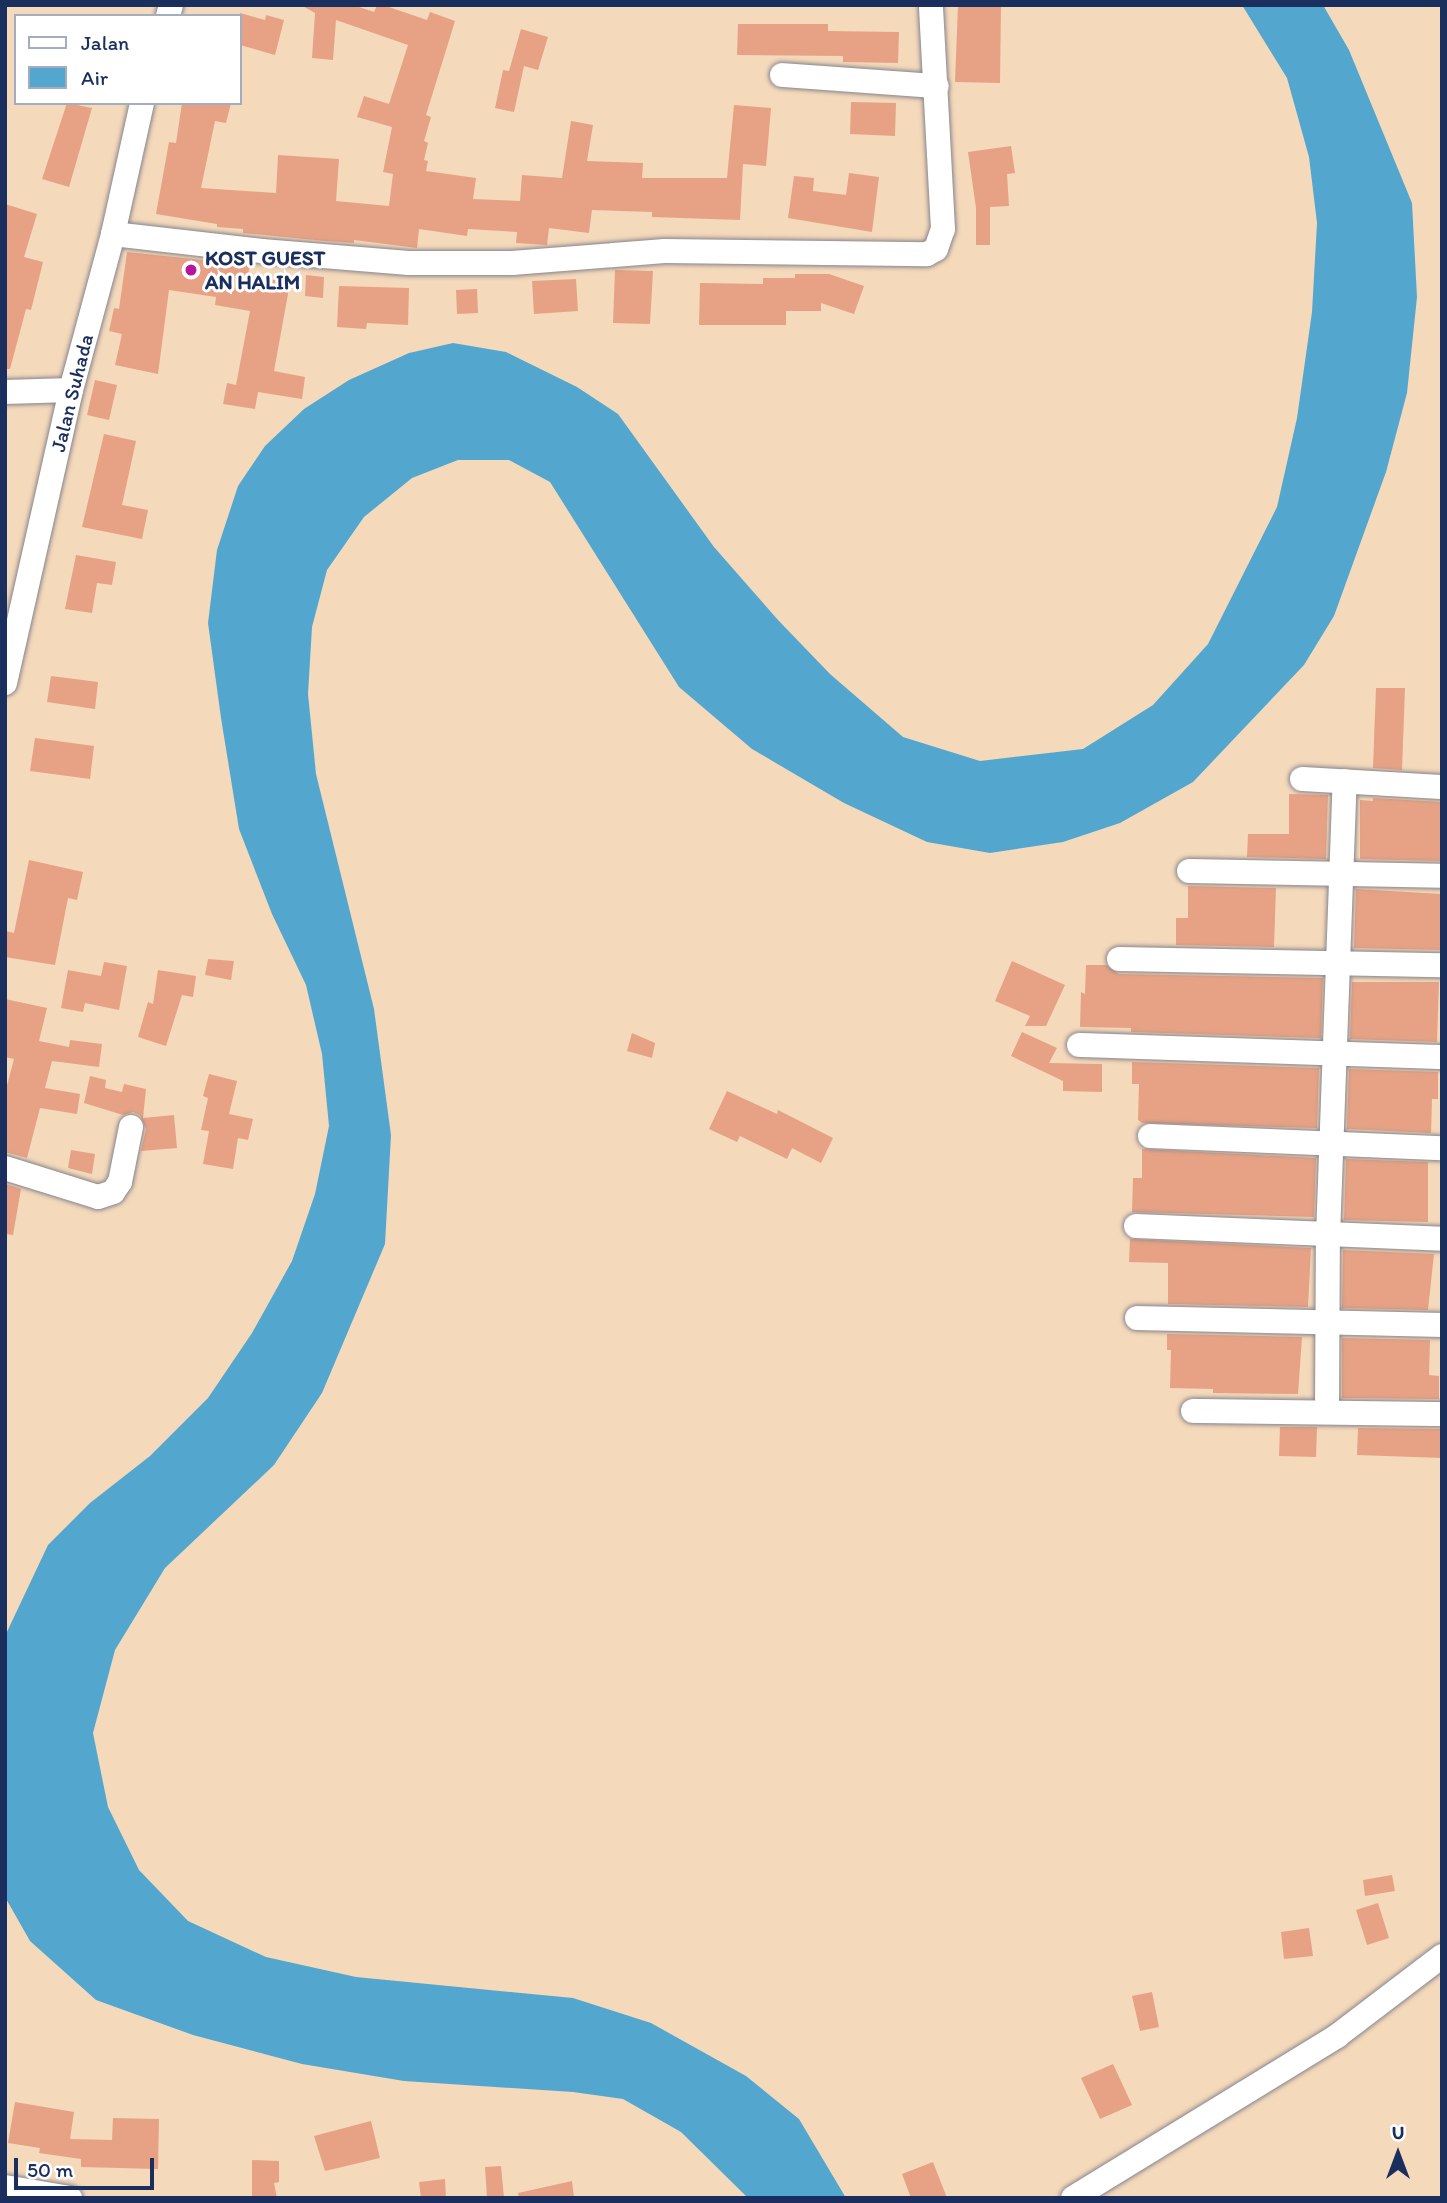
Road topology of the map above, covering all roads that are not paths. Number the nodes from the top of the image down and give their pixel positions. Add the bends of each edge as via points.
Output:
1 (932, 5) edge
2 (782, 75) dead end
3 (937, 86) junction
4 (142, 105) edge
5 (113, 234) junction
6 (71, 390) junction
7 (5, 392) edge
8 (5, 683) edge
9 (1302, 779) dead end
10 (1345, 781) junction
11 (1442, 787) edge
12 (1189, 871) dead end
13 (1341, 873) junction
14 (1442, 876) edge
15 (1119, 959) dead end
16 (1338, 964) junction
17 (1442, 965) edge
18 (1079, 1045) dead end
19 (1334, 1053) junction
20 (1442, 1057) edge
21 (131, 1127) dead end
22 (1150, 1136) dead end
23 (1333, 1144) junction
24 (1442, 1148) edge
25 (5, 1168) edge
26 (1136, 1226) dead end
27 (1328, 1236) junction
28 (1442, 1239) edge
29 (1137, 1318) dead end
30 (1326, 1320) junction
31 (1442, 1325) edge
32 (1193, 1411) dead end
33 (1327, 1411) junction
34 (1442, 1414) edge
35 (1442, 1956) edge
36 (5, 2187) edge
37 (70, 2198) edge
38 (1073, 2198) edge

1 - 3 street
2 - 3 street
3 - 5 street via 943,229 936,249 927,254 665,251 512,263 410,263
4 - 5 street, Jalan Suhada
5 - 6 street, Jalan Suhada
6 - 7 street
6 - 8 street, Jalan Suhada
9 - 10 street
10 - 11 street
10 - 13 street
12 - 13 street
13 - 14 street
13 - 16 street
15 - 16 street
16 - 17 street
16 - 19 street
18 - 19 street
19 - 20 street
19 - 23 street
21 - 25 street via 120,1182 113,1192 98,1197
22 - 23 street
23 - 24 street
23 - 27 street
26 - 27 street
27 - 28 street
27 - 30 street
29 - 30 street
30 - 31 street
30 - 33 street
32 - 33 street
33 - 34 street
35 - 38 street via 1337,2036
36 - 37 street

